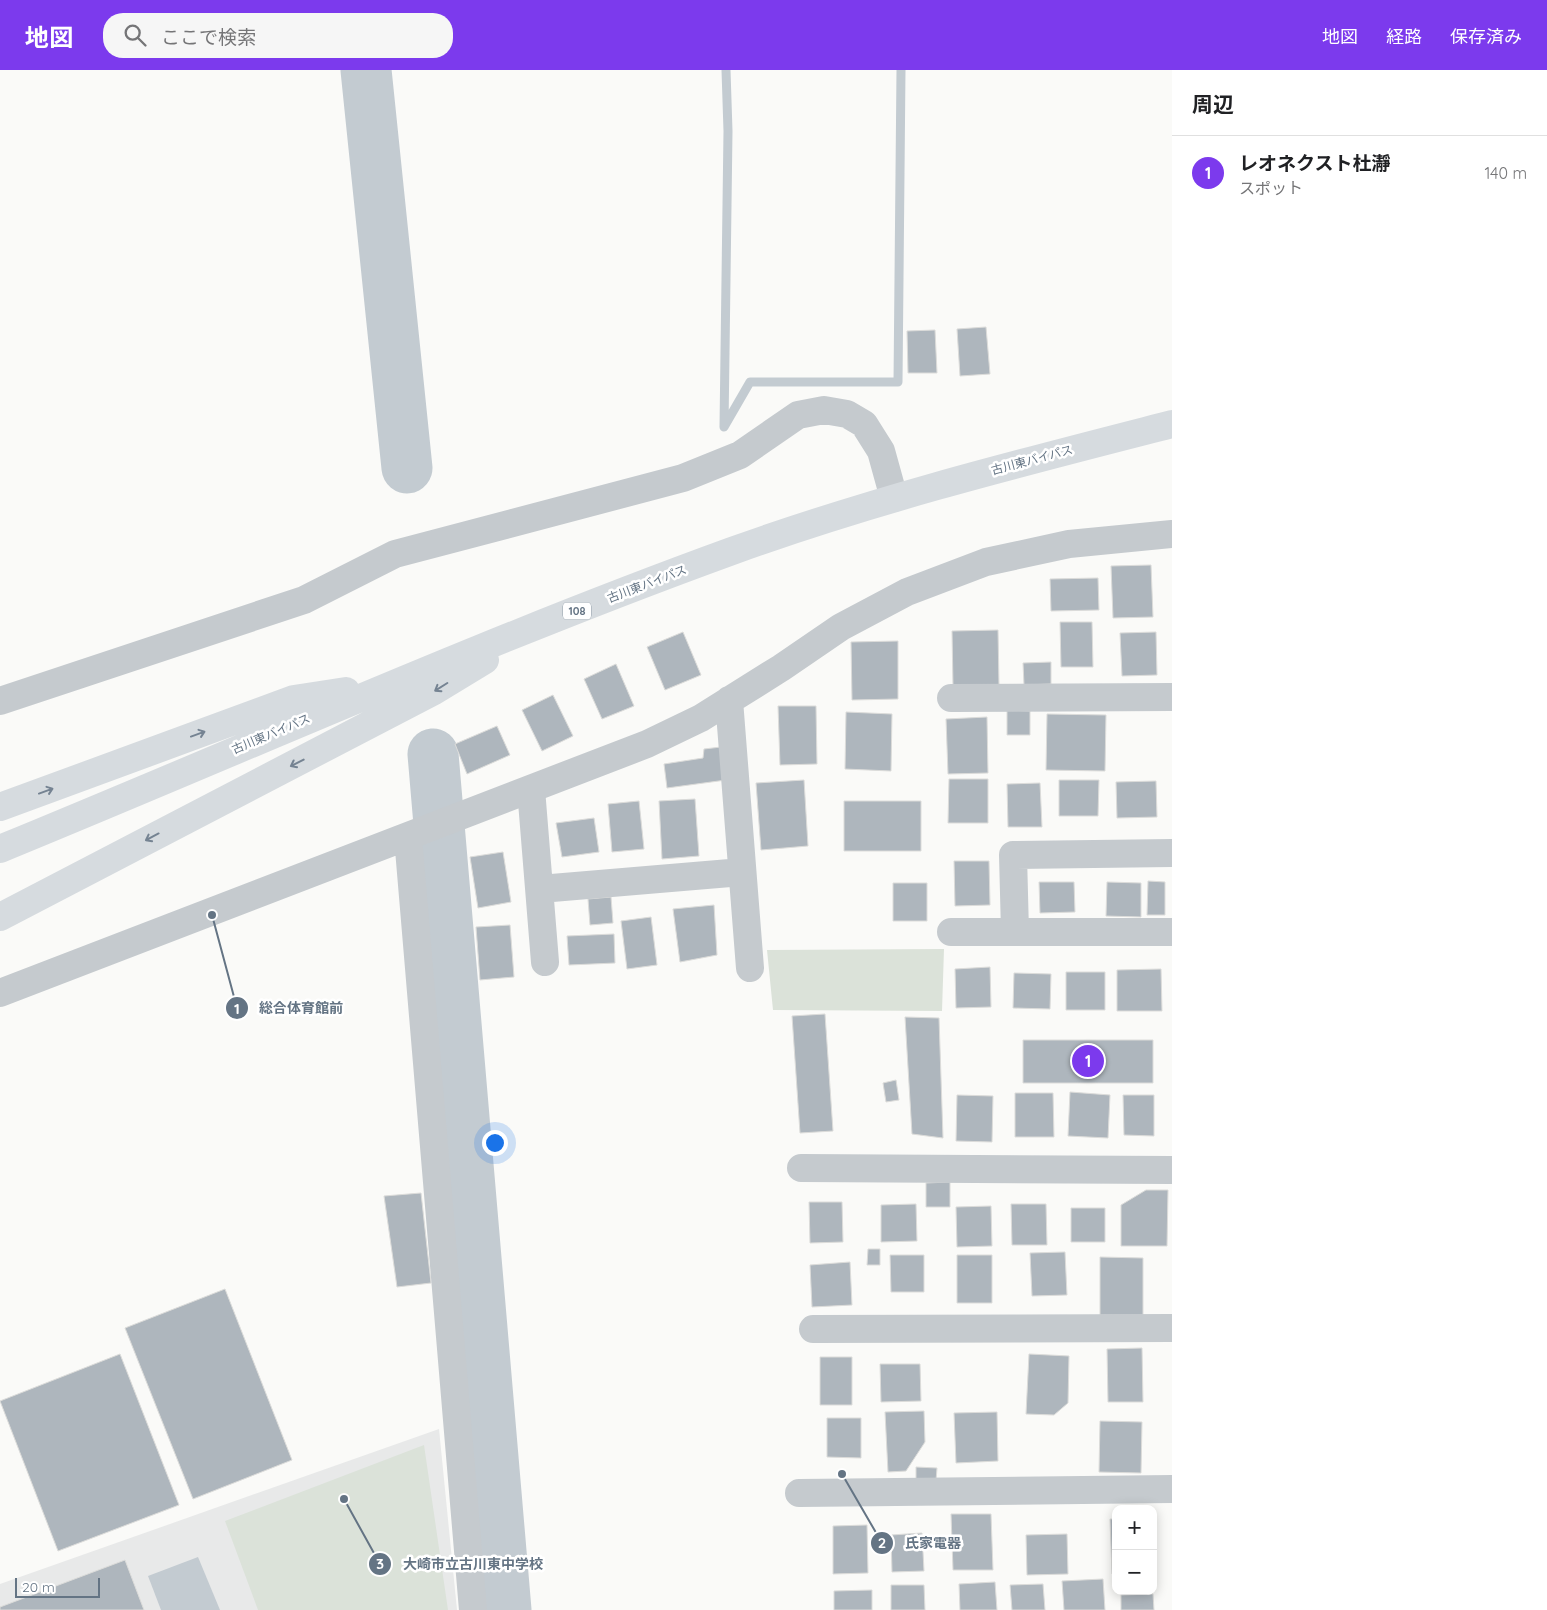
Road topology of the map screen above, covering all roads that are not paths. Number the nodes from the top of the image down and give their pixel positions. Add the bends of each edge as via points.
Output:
1 (1172, 424) edge
2 (894, 498) junction
3 (1172, 534) edge
4 (542, 625) junction
5 (389, 684) junction
6 (1172, 696) edge
7 (950, 698) dead end
8 (0, 700) edge
9 (729, 700) junction
10 (531, 789) junction
11 (0, 807) edge
12 (418, 833) junction
13 (0, 849) edge
14 (1172, 852) edge
15 (742, 872) junction
16 (540, 889) junction
17 (0, 917) edge
18 (952, 932) dead end
19 (1015, 932) junction
20 (1172, 932) edge
21 (545, 962) dead end
22 (750, 968) dead end
23 (0, 993) edge
24 (801, 1168) dead end
25 (1172, 1170) edge
26 (1172, 1328) edge
27 (813, 1329) dead end
28 (1172, 1490) edge
29 (799, 1493) dead end
30 (473, 1610) edge

1 - 2 highway, 古川東バイパス / 108
2 - 4 highway, 古川東バイパス / 108 via 734,550
2 - 8 street via 881,451 864,424 847,414 824,410 798,415 740,455 683,478 395,554 304,600
3 - 9 street via 1069,544 986,562 907,592 841,627
4 - 5 highway, 古川東バイパス / 108
4 -> 17 highway via 434,691
11 -> 5 highway via 294,699
5 - 13 highway, 古川東バイパス / 108
6 - 7 street
9 - 10 street via 701,718 647,744
9 - 15 street
10 - 12 street
10 - 16 street
12 - 23 street
12 - 30 street
14 - 19 street via 1013,855
15 - 16 street
15 - 22 street
16 - 21 street
18 - 19 street
19 - 20 street
24 - 25 street
26 - 27 street
28 - 29 street

